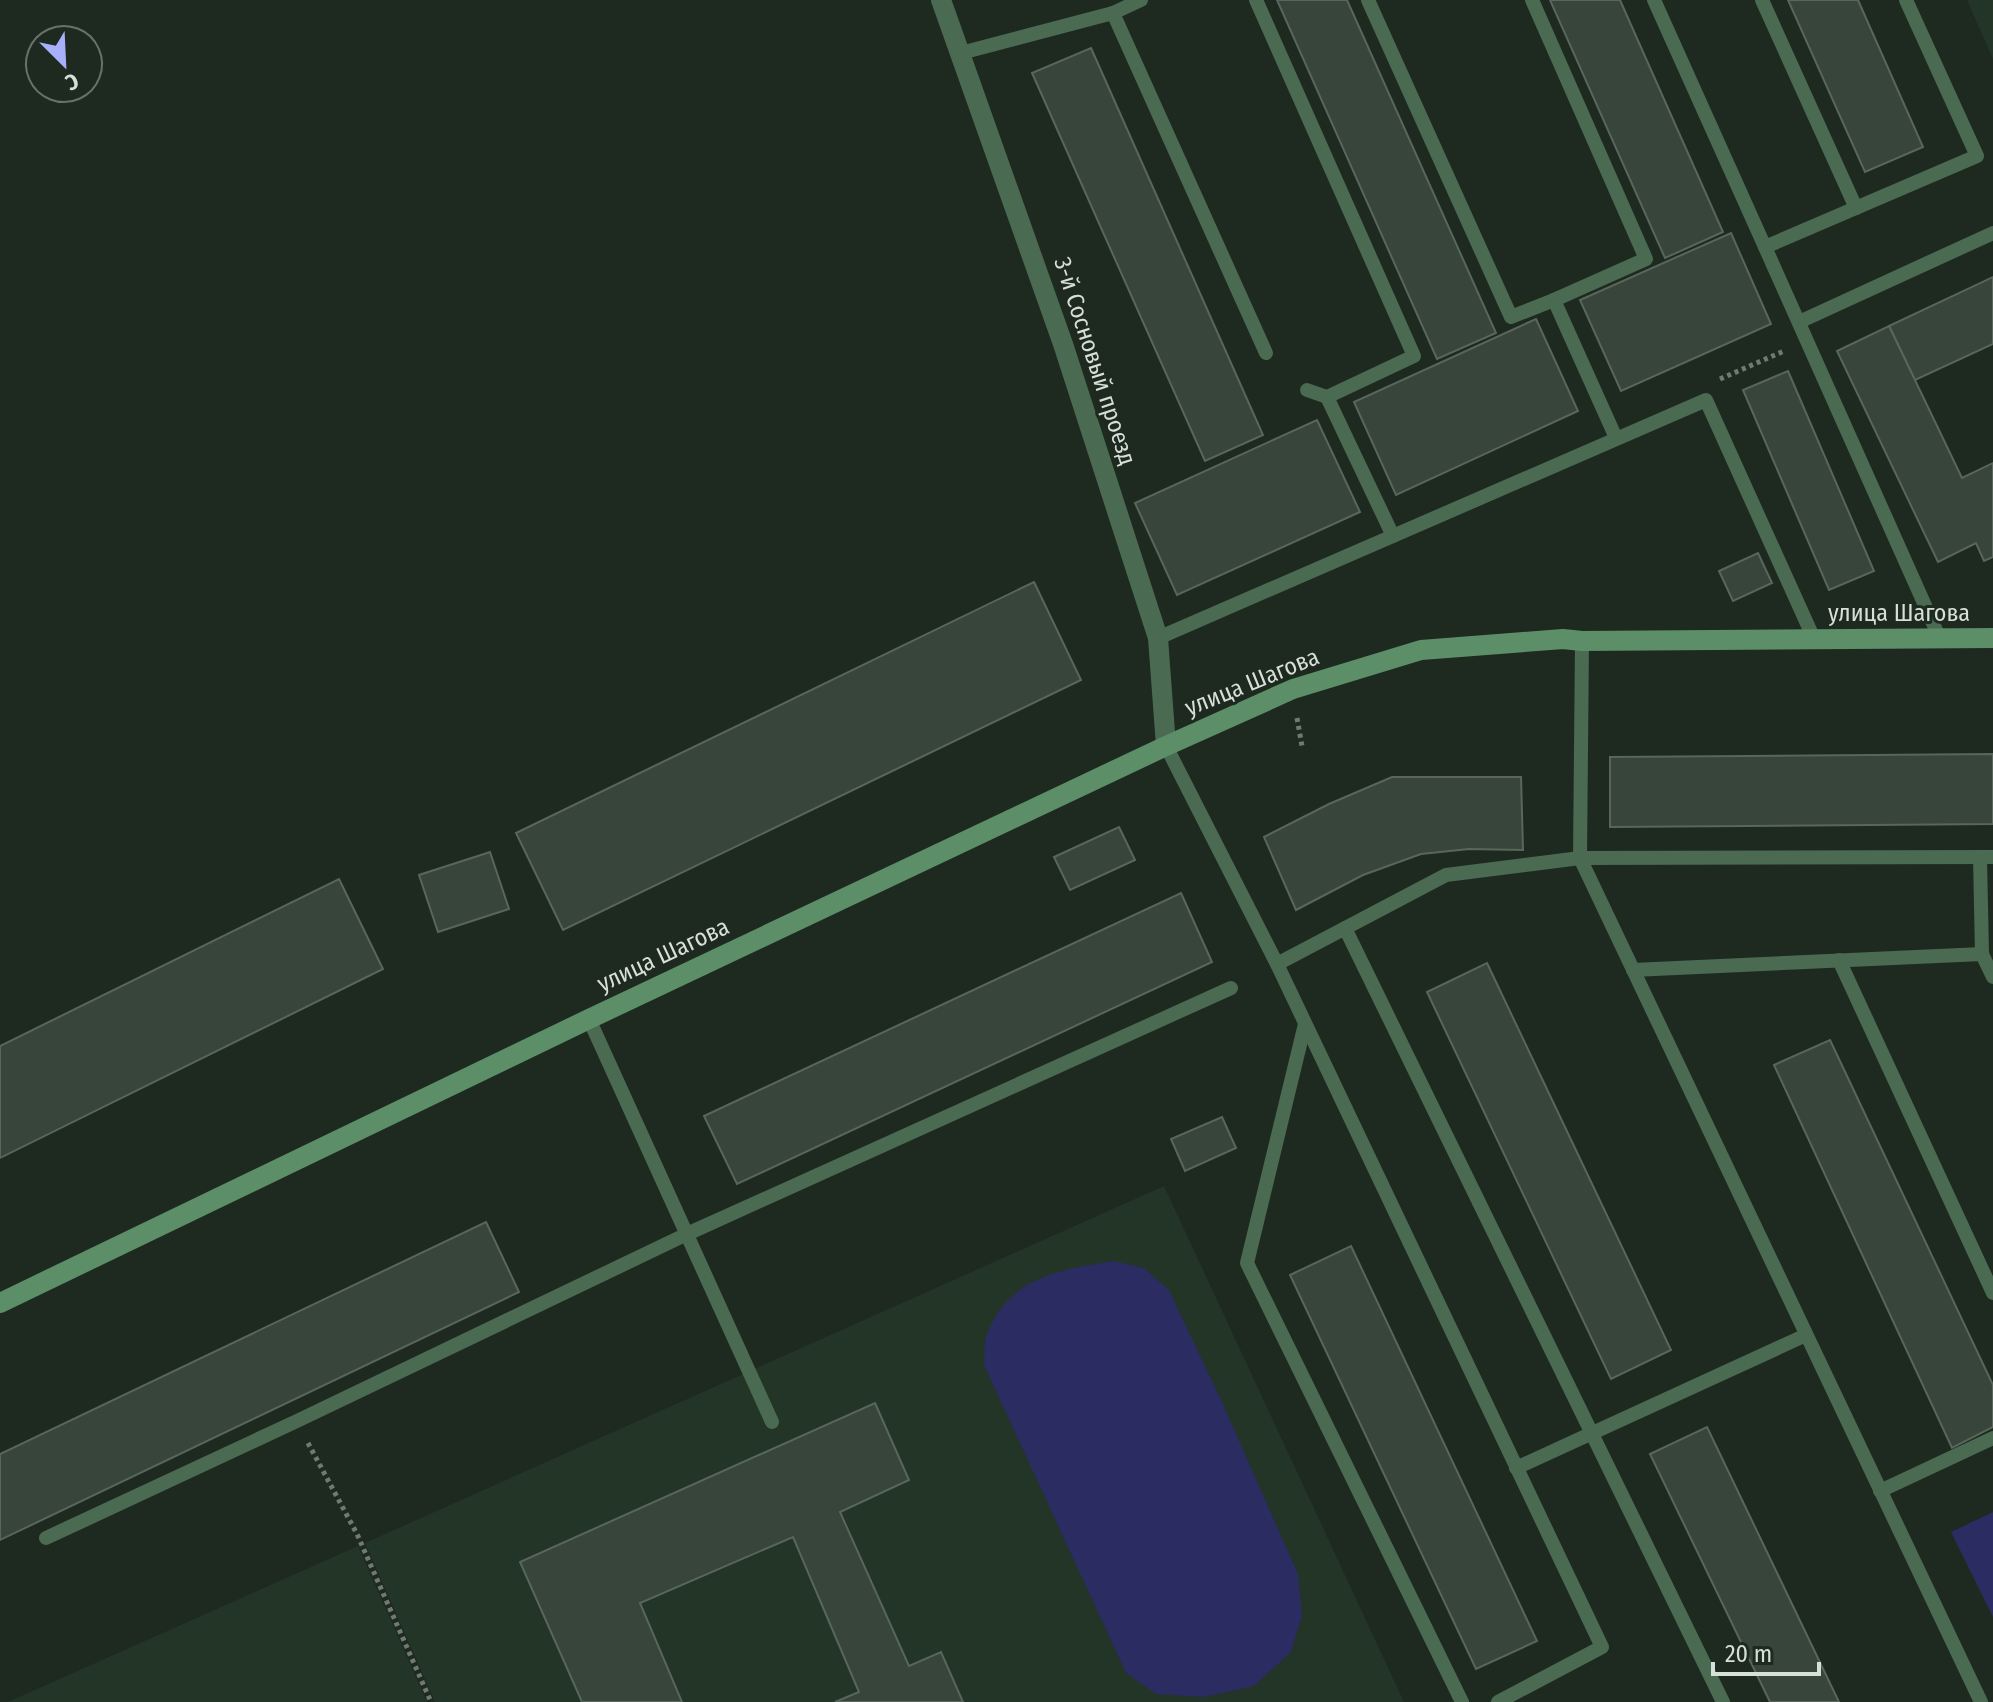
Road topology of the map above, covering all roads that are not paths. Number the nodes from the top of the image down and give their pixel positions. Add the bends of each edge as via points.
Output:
1 (941, 0) edge
2 (1141, 0) edge
3 (1256, 0) edge
4 (1368, 0) edge
5 (1532, 0) edge
6 (1654, 0) edge
7 (1762, 0) edge
8 (1906, 0) edge
9 (1113, 13) junction
10 (961, 53) junction
11 (1856, 208) junction
12 (1993, 233) edge
13 (1765, 247) junction
14 (1554, 300) junction
15 (1799, 322) junction
16 (1266, 353) dead end
17 (1307, 390) dead end
18 (1327, 397) junction
19 (1616, 438) junction
20 (1393, 536) junction
21 (1158, 638) junction
22 (1993, 638) edge
23 (1814, 639) junction
24 (1940, 639) junction
25 (1582, 641) junction
26 (1166, 746) junction
27 (1986, 857) edge
28 (1580, 858) junction
29 (1345, 928) junction
30 (1982, 954) junction
31 (1839, 960) junction
32 (1277, 964) junction
33 (1633, 970) junction
34 (1993, 977) edge
35 (1231, 988) dead end
36 (589, 1019) junction
37 (1305, 1024) junction
38 (687, 1234) junction
39 (1993, 1293) edge
40 (0, 1303) edge
41 (1806, 1335) junction
42 (772, 1422) dead end
43 (1592, 1434) junction
44 (1993, 1438) edge
45 (1516, 1468) junction
46 (1880, 1491) junction
47 (46, 1538) dead end
48 (1993, 1699) edge
49 (1462, 1702) edge
50 (1498, 1702) edge
51 (1723, 1702) edge
52 (1981, 1702) edge
53 (1987, 1702) edge

1 - 10 street, 3-й Сосновый проезд
2 - 9 lane
3 - 18 lane via 1414,356
4 - 14 lane via 1511,317
5 - 14 lane via 1646,259
6 - 13 lane
7 - 11 lane
8 - 11 lane via 1977,156
9 - 10 lane
9 - 16 lane
10 - 21 street, 3-й Сосновый проезд
11 - 13 lane
12 - 15 lane
13 - 15 lane
14 - 19 lane
15 - 24 lane
17 - 18 lane
18 - 20 lane
19 - 20 lane
19 - 23 lane via 1706,400
20 - 21 lane
21 - 26 street, 3-й Сосновый проезд
22 - 24 main road, улица Шагова
23 - 24 main road, улица Шагова
23 - 25 main road, улица Шагова
25 - 26 main road, улица Шагова via 1421,650 1293,689
25 - 28 lane
26 - 32 lane
26 - 36 main road, улица Шагова
27 - 28 lane
27 - 30 lane
28 - 29 lane via 1446,875
28 - 33 lane
29 - 32 lane
29 - 43 lane
30 - 31 lane
30 - 34 lane
31 - 33 lane
31 - 39 lane
32 - 37 lane
33 - 41 lane
35 - 38 lane
36 - 38 lane, улица Шагова
36 - 40 main road, улица Шагова
37 - 45 lane
37 - 49 lane via 1247,1263
38 - 42 lane, улица Шагова
38 - 47 lane
41 - 43 lane
41 - 46 lane
43 - 45 lane
43 - 51 lane
44 - 46 lane
45 - 50 lane via 1602,1647
46 - 52 lane
48 - 53 lane

